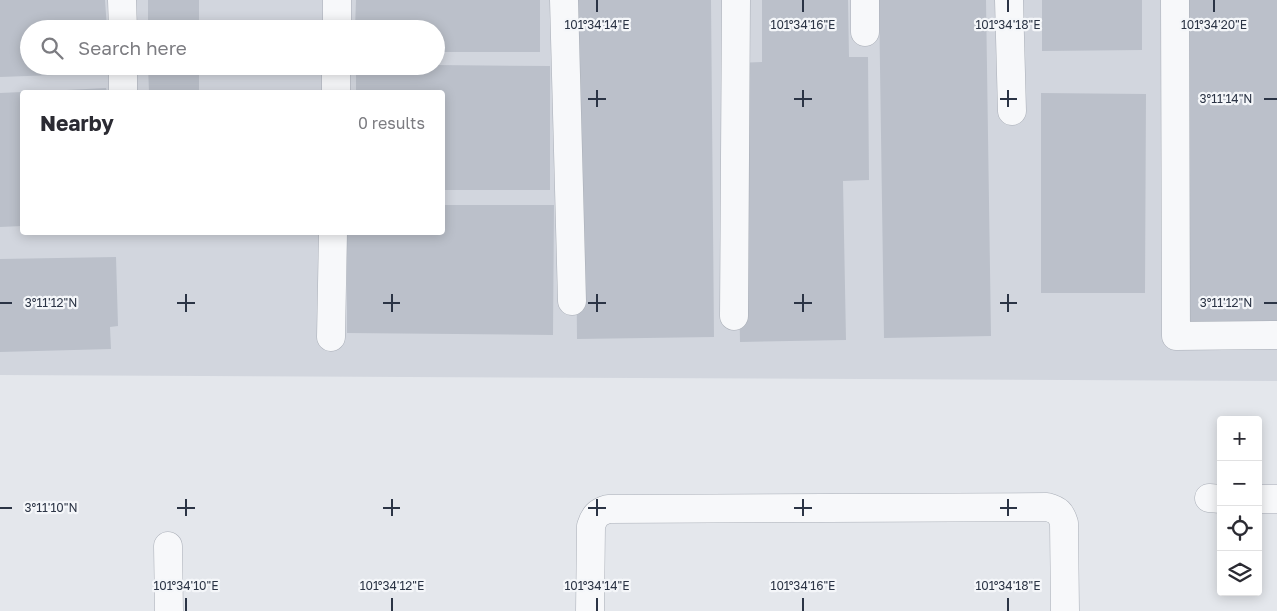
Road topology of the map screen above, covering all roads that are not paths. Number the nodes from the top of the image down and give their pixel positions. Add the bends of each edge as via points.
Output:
1 (122, 0) edge
2 (337, 0) edge
3 (564, 0) edge
4 (736, 0) edge
5 (865, 0) edge
6 (1009, 0) edge
7 (1175, 0) edge
8 (123, 20) edge
9 (337, 20) edge
10 (864, 32) dead end
11 (123, 75) edge
12 (336, 75) edge
13 (123, 90) edge
14 (336, 90) edge
15 (1012, 111) dead end
16 (333, 235) edge
17 (572, 302) dead end
18 (734, 316) dead end
19 (1277, 335) edge
20 (331, 337) dead end
21 (1262, 499) edge
22 (1277, 499) edge
23 (168, 546) dead end
24 (169, 611) edge
25 (590, 611) edge
26 (1065, 611) edge

1 - 8 lane
2 - 9 lane
3 - 17 lane
4 - 18 lane
5 - 10 lane
6 - 15 lane
7 - 19 lane via 1176,336
11 - 13 lane
12 - 14 lane
16 - 20 lane
21 - 22 lane
23 - 24 lane
25 - 26 lane via 592,526 594,518 608,510 1037,507 1056,509 1062,515

